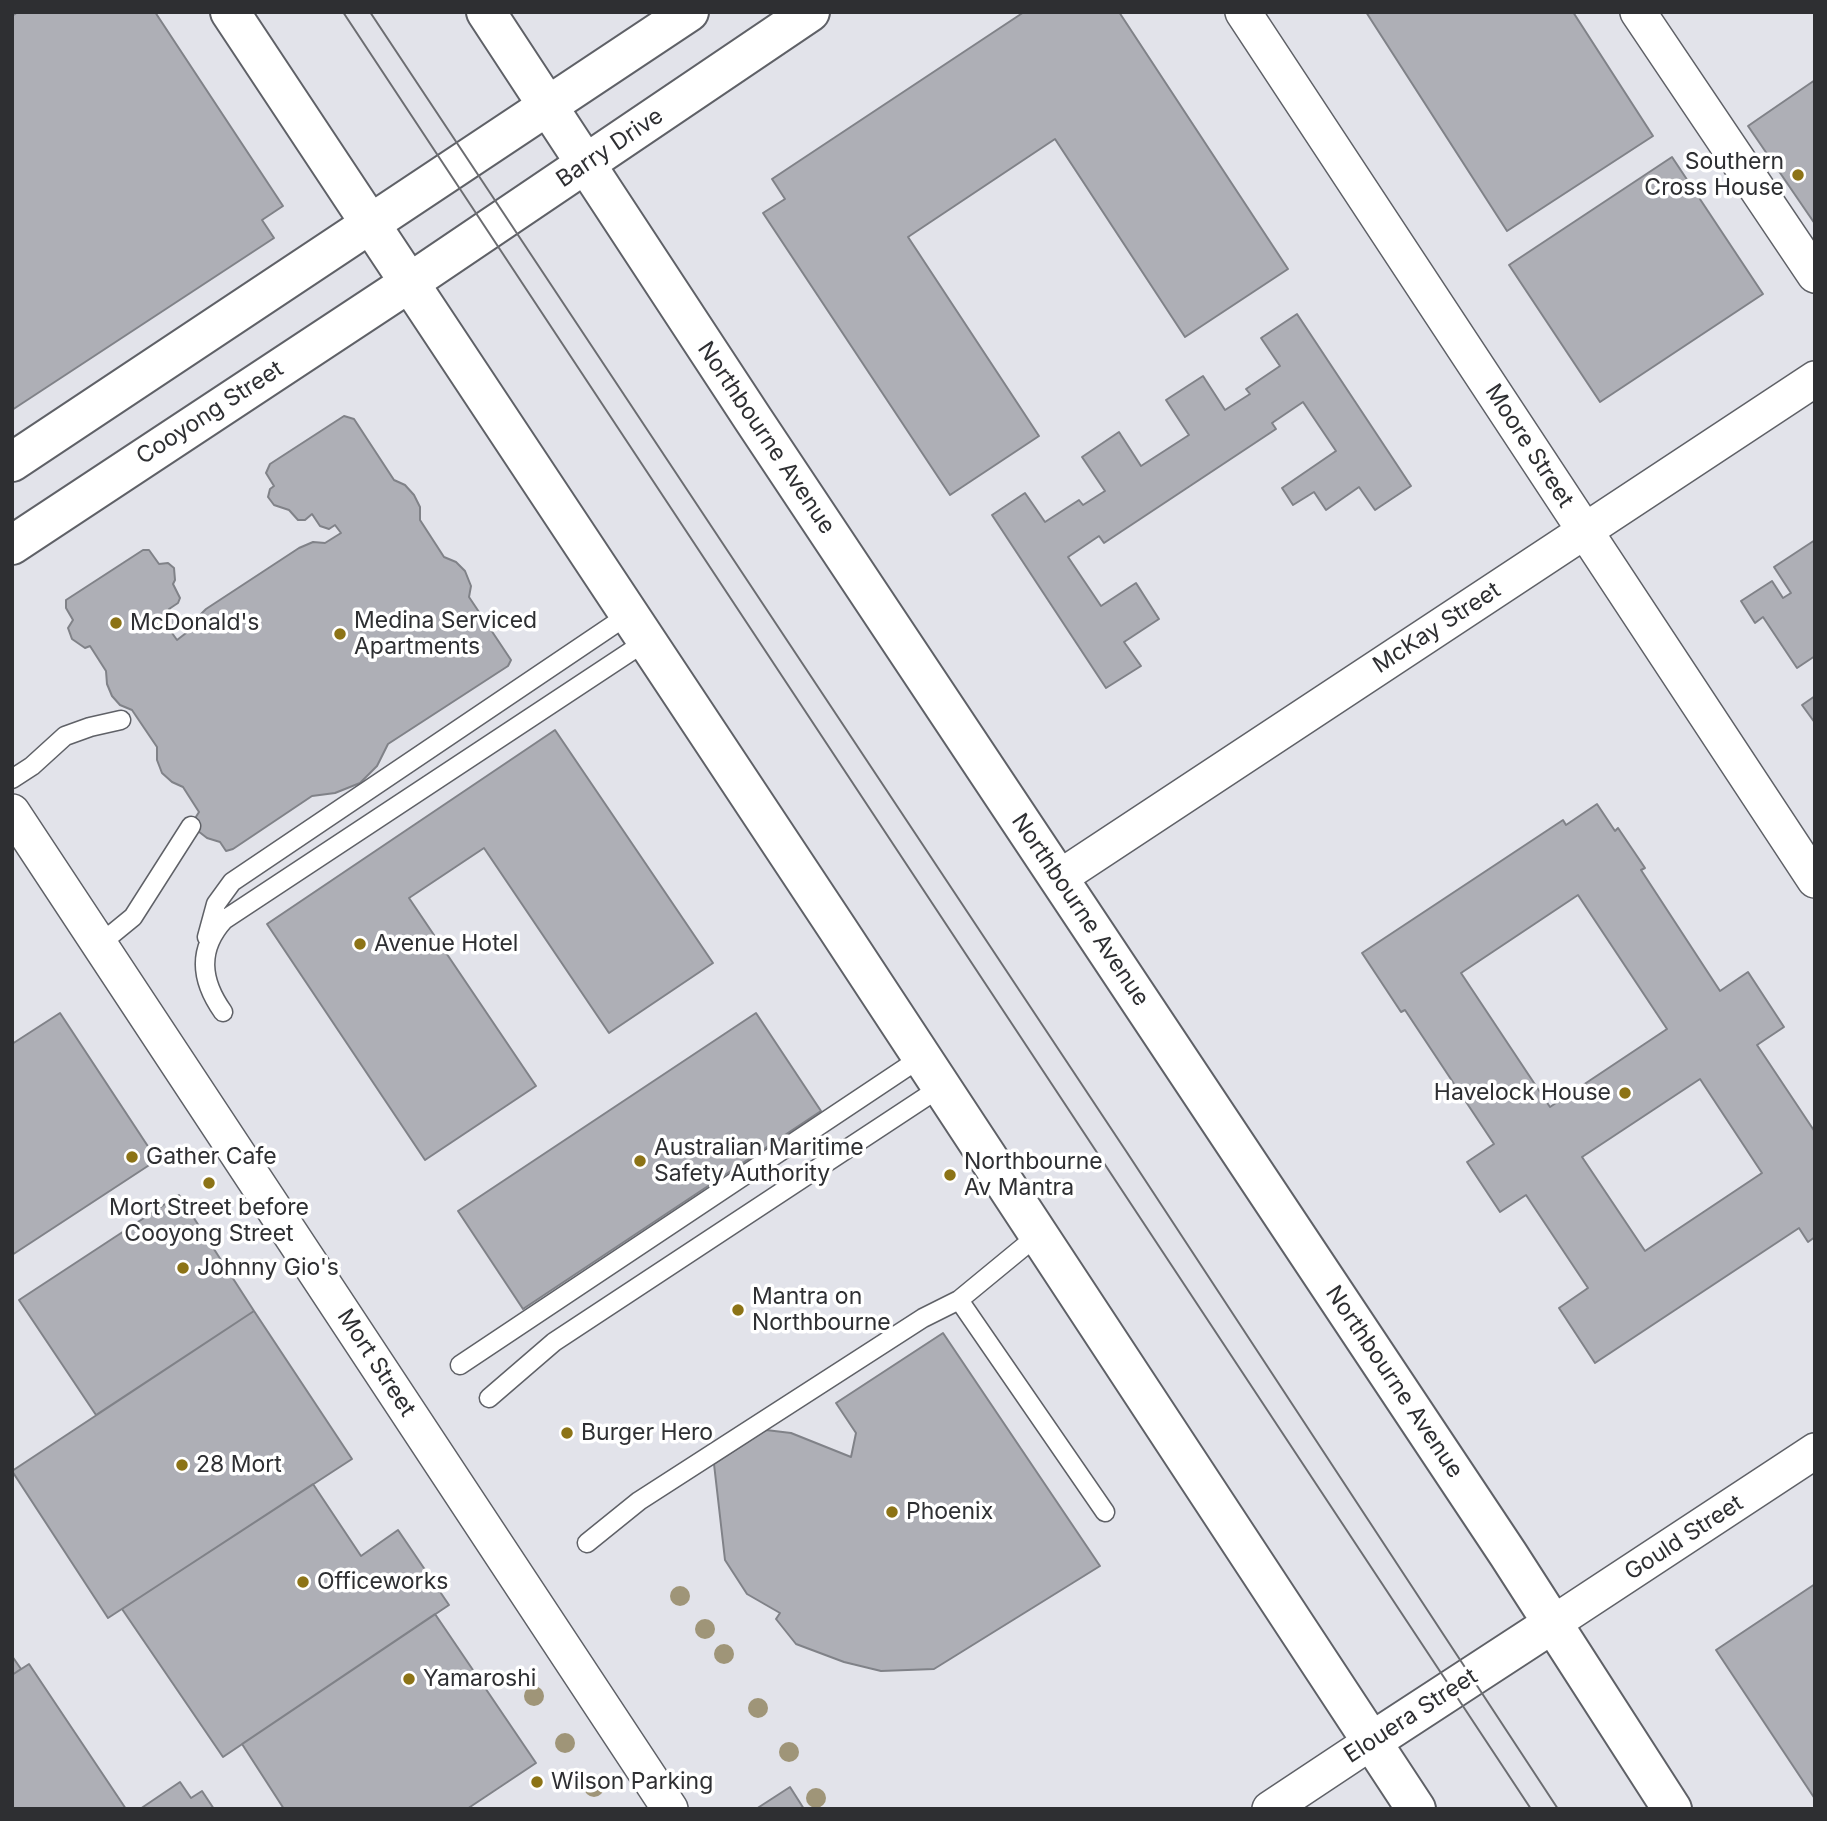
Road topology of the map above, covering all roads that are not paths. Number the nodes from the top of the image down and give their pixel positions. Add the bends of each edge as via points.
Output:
1 (229, 12) edge
2 (486, 12) edge
3 (690, 12) edge
4 (810, 12) edge
5 (1244, 12) edge
6 (1639, 12) edge
7 (548, 107) junction
8 (586, 164) junction
9 (371, 226) junction
10 (1815, 275) edge
11 (410, 284) junction
12 (1815, 379) edge
13 (12, 463) edge
14 (1585, 530) junction
15 (12, 545) edge
16 (637, 629) junction
17 (121, 720) dead end
18 (12, 779) edge
19 (12, 812) edge
20 (191, 826) dead end
21 (1059, 878) junction
22 (1815, 880) edge
23 (100, 944) junction
24 (206, 951) junction
25 (223, 1012) dead end
26 (931, 1072) junction
27 (1038, 1235) junction
28 (959, 1300) junction
29 (460, 1365) dead end
30 (489, 1398) dead end
31 (1815, 1451) edge
32 (1105, 1512) dead end
33 (587, 1543) dead end
34 (1552, 1624) junction
35 (1371, 1742) junction
36 (670, 1809) edge
37 (1270, 1809) edge
38 (1416, 1809) edge
39 (1672, 1809) edge

1 - 9 main road
2 - 7 main road, Northbourne Avenue
3 - 7 main road
4 - 8 main road, Barry Drive
5 - 14 street, Moore Street
6 - 10 street
7 - 8 main road, Northbourne Avenue
7 - 9 main road
8 - 11 main road, Barry Drive
8 - 21 main road, Northbourne Avenue
9 - 11 main road
9 - 13 main road
11 - 15 main road, Cooyong Street
11 - 16 main road
12 - 14 street, McKay Street
14 - 21 street, McKay Street
14 - 22 street, Moore Street
16 - 24 lane via 569,693 224,920 212,933
16 - 24 lane via 232,882 213,912
16 - 26 main road
17 - 18 lane via 65,736
19 - 23 street, Mort Street
20 - 23 lane via 133,917
21 - 34 main road, Northbourne Avenue
23 - 36 street, Mort Street
24 - 25 lane via 210,994
26 - 27 main road
26 - 29 lane
26 - 30 lane via 849,1147 554,1342
27 - 28 lane
27 - 35 main road
28 - 32 lane
28 - 33 lane via 923,1318 639,1501
31 - 34 street, Gould Street
34 - 35 main road, Elouera Street
34 - 39 main road, Northbourne Avenue
35 - 37 street, Elouera Street
35 - 38 main road

